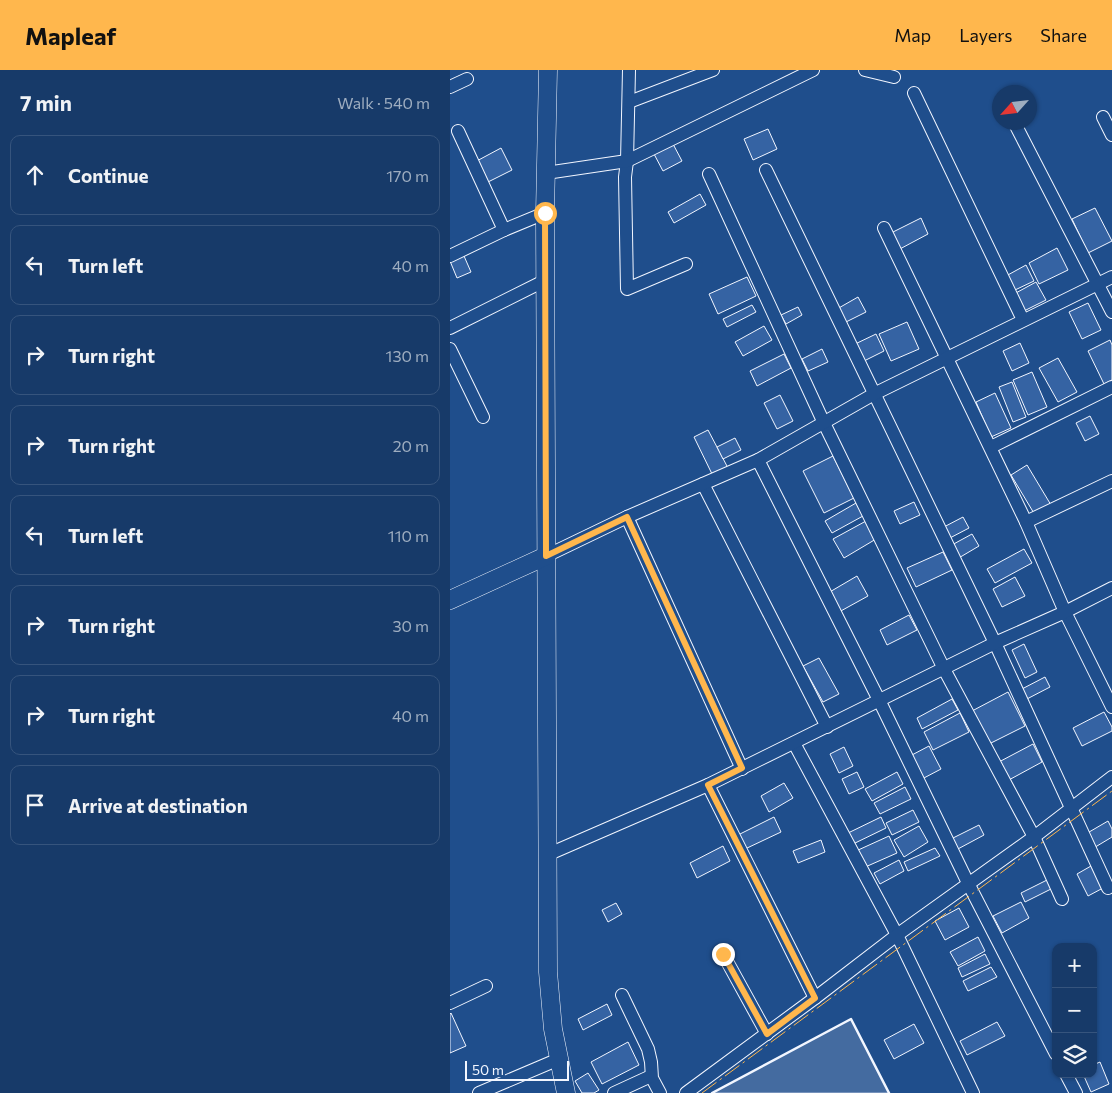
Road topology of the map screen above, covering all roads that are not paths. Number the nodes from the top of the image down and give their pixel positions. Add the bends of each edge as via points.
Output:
1 (548, 70) edge
2 (629, 70) edge
3 (713, 70) edge
4 (814, 70) edge
5 (865, 70) edge
6 (894, 77) dead end
7 (467, 79) dead end
8 (450, 87) edge
9 (914, 93) dead end
10 (629, 102) junction
11 (1103, 117) dead end
12 (1018, 130) edge
13 (458, 131) dead end
14 (1112, 134) edge
15 (627, 161) junction
16 (766, 170) dead end
17 (546, 173) junction
18 (709, 174) dead end
19 (545, 213) junction
20 (884, 228) dead end
21 (504, 230) junction
22 (450, 256) edge
23 (686, 264) dead end
24 (1112, 277) edge
25 (546, 280) junction
26 (1098, 284) junction
27 (1112, 312) edge
28 (1023, 320) junction
29 (450, 328) edge
30 (450, 349) edge
31 (948, 359) junction
32 (1112, 388) edge
33 (874, 394) junction
34 (483, 417) dead end
35 (823, 422) junction
36 (991, 447) junction
37 (758, 460) junction
38 (1112, 481) edge
39 (703, 484) junction
40 (627, 517) junction
41 (1026, 522) junction
42 (546, 556) junction
43 (1112, 588) edge
44 (450, 600) edge
45 (1065, 612) junction
46 (995, 643) junction
47 (944, 670) junction
48 (879, 700) junction
49 (1112, 707) edge
50 (827, 727) junction
51 (794, 743) junction
52 (742, 768) junction
53 (1112, 776) edge
54 (708, 785) junction
55 (1071, 809) junction
56 (1034, 837) junction
57 (549, 854) junction
58 (969, 885) junction
59 (1108, 888) dead end
60 (1062, 899) dead end
61 (896, 935) junction
62 (723, 954) dead end
63 (486, 986) dead end
64 (622, 995) dead end
65 (815, 998) junction
66 (450, 1003) edge
67 (767, 1034) junction
68 (1052, 1046) edge
69 (559, 1059) junction
70 (651, 1076) junction
71 (1068, 1078) edge
72 (479, 1093) edge
73 (566, 1093) edge
74 (614, 1093) edge
75 (660, 1093) edge
76 (686, 1093) edge
77 (973, 1093) edge
78 (1076, 1093) edge

1 - 17 street
2 - 10 street
3 - 10 street
4 - 15 street
5 - 6 street
7 - 8 street
9 - 28 street
10 - 15 street
11 - 14 street
12 - 26 street
13 - 21 street
15 - 17 street
15 - 23 street via 627,289
16 - 33 street
17 - 19 street
18 - 35 street
19 - 21 street
19 - 25 street
20 - 31 street
21 - 22 street
24 - 26 street
25 - 29 street
25 - 42 street
26 - 27 street
26 - 28 street
28 - 31 street
30 - 34 street
31 - 33 street
31 - 36 street
32 - 36 street
33 - 35 street
33 - 46 street
35 - 37 street
35 - 47 street
36 - 41 street
37 - 39 street
37 - 48 street
38 - 41 street
39 - 40 street
39 - 50 street
40 - 42 street
40 - 52 street
41 - 45 street
42 - 44 street
42 - 57 street
43 - 45 street
45 - 46 street
45 - 49 street
46 - 47 street
46 - 55 street
47 - 48 street
47 - 56 street
48 - 50 street
48 - 58 street
50 - 51 street
51 - 52 street
51 - 61 street
52 - 54 street
53 - 55 street
54 - 57 street
54 - 65 street
55 - 56 street
55 - 59 street
56 - 58 street
56 - 60 street
57 - 69 street via 548,972
58 - 61 street
58 - 68 street
61 - 65 street
61 - 77 street
62 - 67 street
63 - 66 street
64 - 70 street via 650,1056
65 - 67 street
67 - 76 street
69 - 72 street
69 - 73 street
70 - 74 street
70 - 75 street
71 - 78 street

